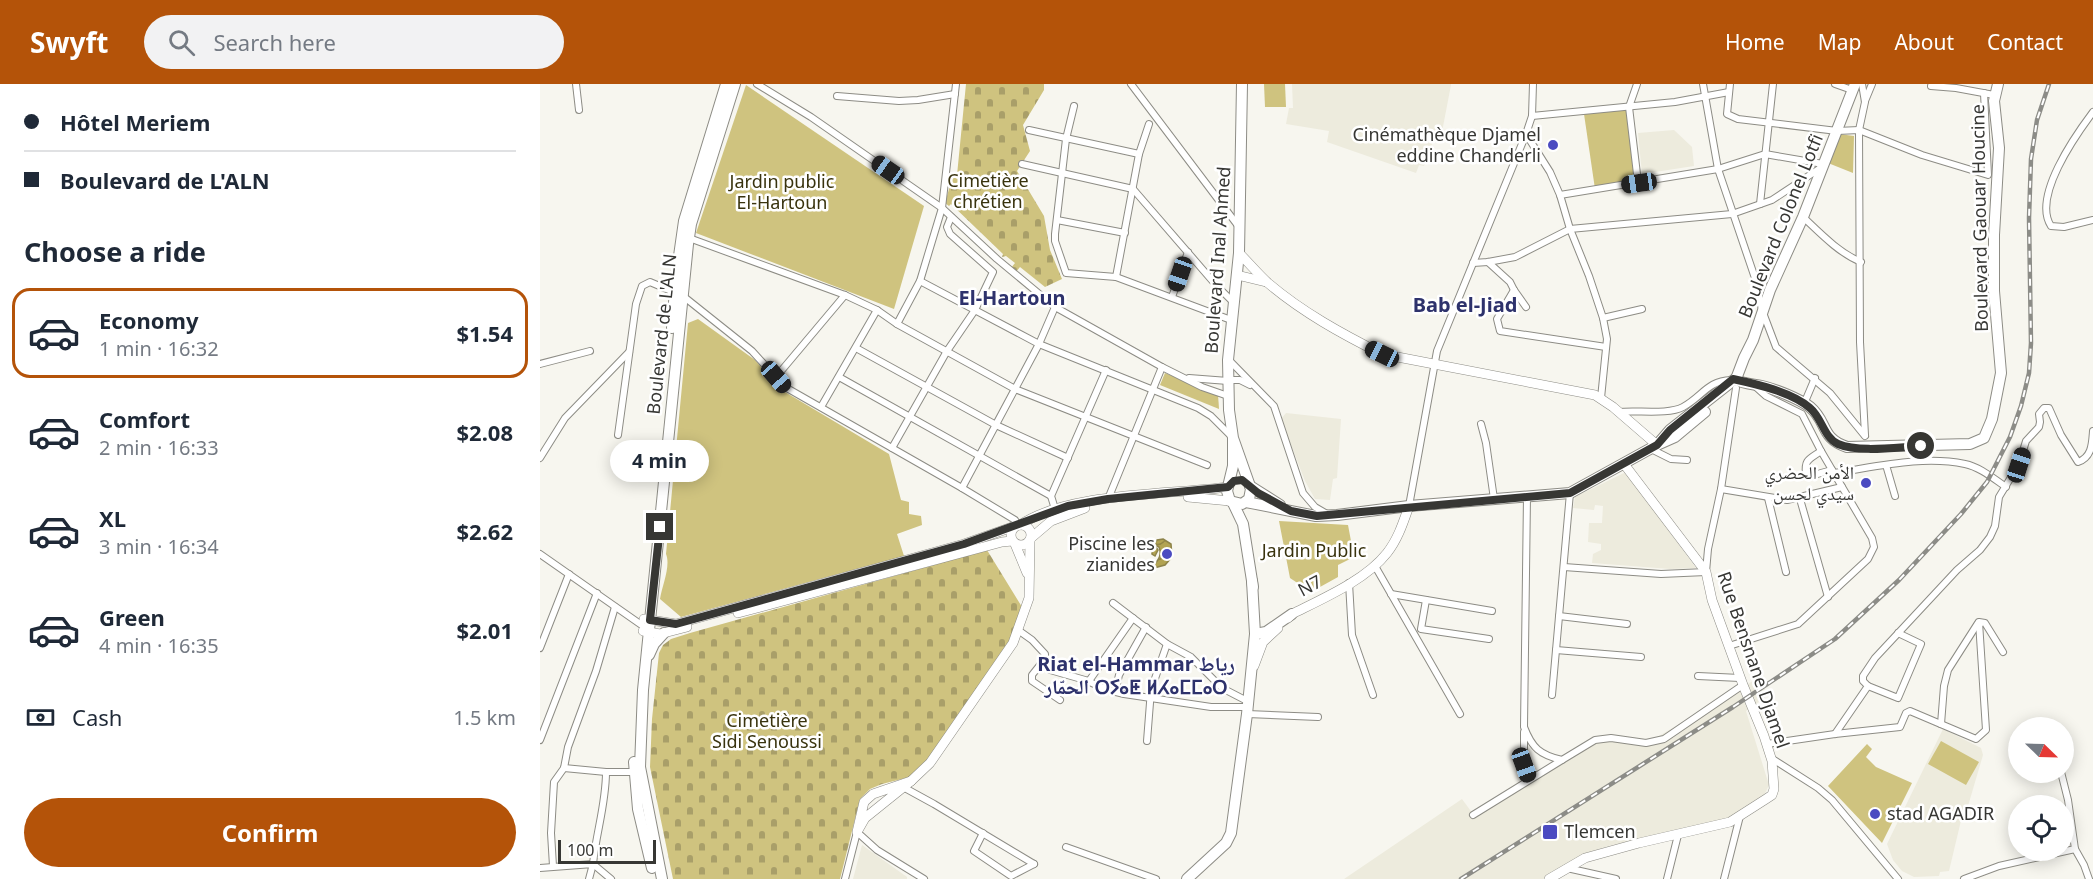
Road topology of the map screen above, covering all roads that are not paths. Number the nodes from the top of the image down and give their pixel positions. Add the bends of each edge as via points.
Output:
1 (576, 84) edge
2 (726, 84) edge
3 (735, 84) edge
4 (757, 84) edge
5 (956, 84) edge
6 (1131, 84) edge
7 (1242, 84) edge
8 (1533, 84) edge
9 (1637, 84) edge
10 (1703, 84) edge
11 (1730, 84) edge
12 (1773, 84) edge
13 (1835, 84) edge
14 (1872, 84) edge
15 (1856, 86) edge
16 (1931, 86) dead end
17 (1992, 91) edge
18 (1728, 93) junction
19 (955, 94) junction
20 (837, 96) dead end
21 (1705, 97) junction
22 (1865, 102) junction
23 (1074, 106) dead end
24 (1629, 107) junction
25 (579, 110) dead end
26 (2093, 112) edge
27 (1532, 116) junction
28 (1769, 123) junction
29 (1149, 124) dead end
30 (1029, 130) dead end
31 (1859, 130) junction
32 (1837, 131) junction
33 (1526, 134) junction
34 (1066, 139) junction
35 (1139, 154) junction
36 (1765, 154) junction
37 (1022, 164) dead end
38 (1823, 166) junction
39 (1718, 169) junction
40 (1063, 174) junction
41 (1637, 174) dead end
42 (1132, 189) junction
43 (1560, 195) junction
44 (1760, 204) junction
45 (942, 208) junction
46 (1732, 214) junction
47 (951, 217) junction
48 (1803, 217) junction
49 (1057, 220) junction
50 (2093, 220) edge
51 (1240, 229) junction
52 (1570, 230) junction
53 (1125, 233) junction
54 (689, 238) junction
55 (1188, 252) junction
56 (1239, 253) junction
57 (1488, 262) junction
58 (1861, 262) junction
59 (1473, 263) junction
60 (1237, 275) junction
61 (1116, 277) junction
62 (920, 281) junction
63 (1269, 283) junction
64 (1514, 290) junction
65 (679, 294) junction
66 (845, 295) junction
67 (1172, 297) junction
68 (1233, 302) junction
69 (1055, 307) junction
70 (1526, 307) dead end
71 (1642, 309) dead end
72 (877, 310) junction
73 (975, 310) junction
74 (1762, 310) junction
75 (1603, 318) junction
76 (1231, 320) junction
77 (897, 324) junction
78 (1039, 344) junction
79 (1606, 347) junction
80 (856, 348) junction
81 (590, 351) dead end
82 (947, 351) junction
83 (630, 352) junction
84 (1228, 360) junction
85 (540, 364) edge
86 (1434, 364) junction
87 (1162, 367) junction
88 (1106, 370) junction
89 (776, 377) junction
90 (839, 377) junction
91 (1186, 377) junction
92 (1815, 378) junction
93 (1228, 381) junction
94 (1734, 384) junction
95 (1753, 385) junction
96 (928, 387) junction
97 (1153, 388) junction
98 (1015, 389) junction
99 (1258, 391) junction
100 (1228, 396) junction
101 (1601, 398) junction
102 (1804, 404) junction
103 (821, 407) junction
104 (1618, 412) junction
105 (1085, 417) junction
106 (910, 418) junction
107 (1481, 424) dead end
108 (996, 425) junction
109 (2093, 431) edge
110 (618, 435) dead end
111 (1135, 436) junction
112 (1865, 436) junction
113 (1233, 438) junction
114 (1654, 447) junction
115 (892, 448) junction
116 (1866, 448) junction
117 (1821, 451) junction
118 (980, 456) junction
119 (540, 458) edge
120 (1068, 458) junction
121 (1687, 460) dead end
122 (1624, 464) junction
123 (1207, 465) dead end
124 (1886, 465) junction
125 (1833, 472) junction
126 (1249, 485) junction
127 (1228, 487) junction
128 (1842, 487) junction
129 (2006, 487) junction
130 (962, 488) junction
131 (1721, 489) junction
132 (1570, 493) junction
133 (1052, 496) junction
134 (1527, 496) junction
135 (1895, 496) dead end
136 (1768, 498) junction
137 (1108, 499) junction
138 (1494, 499) junction
139 (1800, 499) junction
140 (1232, 502) junction
141 (1246, 502) junction
142 (1409, 506) junction
143 (1055, 509) junction
144 (1291, 511) junction
145 (1330, 516) junction
146 (1020, 524) junction
147 (1244, 524) junction
148 (1030, 539) junction
149 (1014, 542) junction
150 (540, 554) edge
151 (1375, 566) junction
152 (1564, 567) junction
153 (1706, 572) junction
154 (1786, 572) dead end
155 (569, 574) junction
156 (1252, 581) junction
157 (1349, 583) junction
158 (1030, 584) junction
159 (597, 592) junction
160 (1391, 594) junction
161 (1828, 597) junction
162 (1426, 600) junction
163 (1113, 603) dead end
164 (615, 607) junction
165 (1492, 611) dead end
166 (1292, 614) junction
167 (1258, 615) junction
168 (1559, 616) junction
169 (1133, 618) junction
170 (1979, 622) junction
171 (1627, 624) dead end
172 (646, 626) junction
173 (1146, 627) junction
174 (1422, 629) junction
175 (1018, 630) junction
176 (664, 633) junction
177 (1898, 633) junction
178 (1257, 634) junction
179 (1414, 634) junction
180 (1489, 639) dead end
181 (1167, 644) junction
182 (1730, 646) junction
183 (540, 648) edge
184 (1556, 650) junction
185 (2003, 652) dead end
186 (1641, 657) dead end
187 (646, 661) junction
188 (1040, 664) junction
189 (1251, 674) junction
190 (1698, 676) dead end
191 (1089, 681) junction
192 (1742, 682) junction
193 (1868, 686) junction
194 (1115, 692) junction
195 (1372, 695) dead end
196 (1552, 695) dead end
197 (1150, 698) junction
198 (1060, 700) dead end
199 (1248, 708) junction
200 (1460, 714) dead end
201 (1318, 717) dead end
202 (1941, 724) junction
203 (1524, 727) junction
204 (1835, 734) junction
205 (540, 740) edge
206 (1147, 741) dead end
207 (1767, 744) junction
208 (1771, 758) junction
209 (1562, 759) junction
210 (564, 768) junction
211 (606, 772) junction
212 (633, 772) junction
213 (1529, 778) junction
214 (2064, 783) edge
215 (907, 784) junction
216 (1473, 814) dead end
217 (1740, 816) junction
218 (857, 832) junction
219 (983, 833) junction
220 (1678, 835) junction
221 (1066, 847) dead end
222 (2075, 849) junction
223 (593, 864) junction
224 (554, 866) junction
225 (540, 868) edge
226 (1566, 868) junction
227 (921, 878) edge
228 (1611, 878) edge
229 (589, 879) edge
230 (611, 879) edge
231 (654, 879) edge
232 (662, 879) edge
233 (845, 879) edge
234 (1156, 879) edge
235 (1187, 879) edge
236 (1549, 879) edge
237 (1667, 879) edge
238 (1724, 879) edge
239 (1898, 879) edge
240 (1964, 879) edge
241 (2089, 879) edge

1 - 25 street
2 - 65 main road via 684,220
3 - 54 main road, Boulevard de L'ALN
4 - 45 street
5 - 19 street
6 - 51 street
7 - 51 main road, Boulevard Inal Ahmed
8 - 27 street
9 - 24 street
10 - 21 street
11 - 18 street
12 - 28 street
13 - 15 street
14 - 22 street
15 - 22 street
15 - 32 main road, Boulevard Colonel Lotfi
16 - 17 street
17 - 31 street via 1988,175
17 - 116 main road, Boulevard Gaouar Houcine via 1999,148 1994,291 2001,373 1992,419 1984,438 1970,444
18 - 21 street
18 - 28 street via 1727,114
19 - 20 street via 900,101
19 - 45 street
21 - 24 street
21 - 39 street
22 - 31 street
23 - 34 street
24 - 27 street
24 - 41 street
26 - 50 street via 2052,181 2047,219 2051,226
27 - 33 street
28 - 32 street
28 - 36 street
29 - 35 street
30 - 34 street
31 - 32 street
31 - 58 street
32 - 38 main road, Boulevard Colonel Lotfi
33 - 43 street
33 - 59 street
34 - 35 street
34 - 40 street
35 - 42 street
36 - 38 street
36 - 39 street
36 - 44 street
37 - 40 street
38 - 44 street
38 - 48 main road, Boulevard Colonel Lotfi
39 - 43 street
39 - 46 street
40 - 42 street
40 - 49 street
42 - 53 street
42 - 55 street
43 - 52 street
44 - 46 street
45 - 47 street
45 - 62 street
46 - 52 street
46 - 74 street
47 - 69 street
47 - 73 street via 947,227 950,234 993,272
48 - 58 street
48 - 74 main road, Boulevard Colonel Lotfi
49 - 53 street
49 - 61 street via 1055,241 1066,273
51 - 56 main road, Boulevard Inal Ahmed
52 - 57 street via 1515,257
52 - 75 street
53 - 61 street
54 - 65 main road, Boulevard de L'ALN
54 - 66 street
55 - 67 street
55 - 68 street
56 - 60 main road, Boulevard Inal Ahmed
56 - 63 main road
57 - 59 street
57 - 64 street
58 - 112 street
59 - 86 street
60 - 63 main road
60 - 68 main road, Boulevard Inal Ahmed
61 - 67 street
62 - 73 street
62 - 77 street
63 - 86 main road via 1351,339 1382,354
64 - 70 street
64 - 79 street via 1497,319 1500,331
65 - 83 street via 650,282 642,286
65 - 89 street via 752,351
65 - 172 main road, Boulevard de L'ALN
66 - 72 street
66 - 89 street
67 - 76 street
68 - 76 main road, Boulevard Inal Ahmed
69 - 78 street
69 - 87 street
71 - 75 street
72 - 77 street
72 - 80 street
73 - 78 street
73 - 82 street
74 - 92 street via 1776,347
74 - 94 main road, Boulevard Colonel Lotfi
75 - 79 street
76 - 84 main road, Boulevard Inal Ahmed
77 - 82 street
78 - 88 street
78 - 98 street
79 - 101 street
80 - 90 street
80 - 96 street
81 - 85 street
82 - 96 street
82 - 98 street
83 - 110 street
83 - 119 street via 565,418
84 - 93 main road, Boulevard Inal Ahmed
84 - 99 street
86 - 101 main road
86 - 142 street
87 - 91 street
87 - 97 street
88 - 97 street
88 - 105 street
89 - 103 street via 785,387
90 - 103 street
90 - 106 street
91 - 93 street
91 - 100 street
92 - 102 street
92 - 112 street
93 - 99 street via 1243,381
93 - 100 main road, Boulevard Inal Ahmed
94 - 95 main road, Boulevard Gaouar Houcine
94 - 104 street via 1716,382 1683,407 1672,410
94 - 114 main road via 1675,437
94 - 131 street
95 - 102 main road, Boulevard Gaouar Houcine
95 - 117 street via 1802,414
96 - 106 street
96 - 108 street
97 - 111 street
97 - 113 street via 1203,410
98 - 105 street
98 - 108 street
99 - 145 street via 1274,406 1304,493 1315,507
100 - 113 main road, Boulevard Inal Ahmed
101 - 104 main road
102 - 116 main road, Boulevard Gaouar Houcine via 1816,414 1835,443
103 - 115 street
104 - 114 main road
105 - 111 street
105 - 120 street
106 - 115 street
106 - 118 street
107 - 138 street
108 - 118 street
108 - 120 street
109 - 129 street via 2092,449 2078,462 2049,408 2044,408 2039,414 2039,426 2026,441 2019,465
111 - 123 street
111 - 137 street
112 - 116 street
113 - 126 main road
113 - 127 main road
114 - 121 street via 1671,459
114 - 122 main road
115 - 130 street
117 - 125 street
117 - 125 street via 1806,461 1806,474
118 - 130 street
118 - 133 street
120 - 133 street
122 - 132 main road
122 - 153 main road, Rue Bensnane Djamel
124 - 125 street
124 - 129 street via 1919,461 1966,464
124 - 135 street
125 - 128 street
126 - 127 main road via 1238,480
126 - 141 main road via 1251,493
126 - 144 main road
127 - 137 main road
127 - 140 main road
128 - 139 street
128 - 161 street via 1874,548 1868,559
129 - 177 street via 1990,537
130 - 146 street
131 - 136 street
131 - 153 street
132 - 134 main road
132 - 152 street
133 - 143 street
134 - 138 main road
134 - 203 street
136 - 139 street
136 - 154 street
137 - 143 main road
138 - 142 main road
139 - 161 street
140 - 141 main road
140 - 147 main road
140 - 148 main road via 1183,496 1083,508 1051,521
141 - 144 main road
141 - 147 main road
142 - 145 main road
142 - 151 main road, N7 via 1389,552
143 - 146 main road
144 - 145 main road
146 - 148 main road via 1029,529
146 - 149 main road via 1011,533
146 - 172 main road via 964,544 676,624
147 - 156 main road
148 - 149 main road via 1022,546
148 - 158 main road
149 - 158 main road
149 - 176 main road via 1002,542
150 - 155 street
151 - 157 main road, N7
151 - 160 street
152 - 153 street
152 - 168 street
153 - 182 main road, Rue Bensnane Djamel
155 - 159 street
155 - 183 street
156 - 167 main road
156 - 178 main road
157 - 166 main road, N7
157 - 195 street via 1352,635
158 - 175 main road
159 - 164 street
159 - 205 street
160 - 162 street
160 - 179 street
161 - 182 street via 1798,624
162 - 165 street
162 - 174 street
163 - 169 street
164 - 172 street
164 - 210 street
166 - 167 main road via 1271,623 1261,621
166 - 178 main road
166 - 189 main road, N7 via 1263,642
167 - 178 main road
168 - 171 street
168 - 184 street
169 - 173 street
169 - 191 street
170 - 185 street via 1985,623
170 - 202 street via 1948,670
170 - 202 street via 1986,730 1973,739
172 - 176 main road
172 - 187 main road, Boulevard de L'ALN
172 - 212 main road, Boulevard de L'ALN via 636,695
173 - 181 street
173 - 194 street via 1119,675
174 - 179 street
174 - 180 street
175 - 188 street via 1045,654
175 - 215 main road via 1013,643 930,763
176 - 187 main road
177 - 193 street via 1867,669 1863,681
177 - 193 street via 1921,644 1898,698
178 - 189 main road
179 - 200 street
181 - 197 street
181 - 199 street via 1191,657
182 - 192 main road, Rue Bensnane Djamel
184 - 186 street
184 - 196 street
187 - 232 main road, Boulevard de L'ALN via 640,767
188 - 191 street
188 - 198 street via 1032,681
189 - 199 main road
190 - 192 street
191 - 194 street
192 - 207 main road, Rue Bensnane Djamel
192 - 209 street via 1664,739 1647,743 1595,740
193 - 204 street
194 - 197 street
197 - 199 street
197 - 206 street
199 - 201 street
199 - 235 main road via 1231,833 1226,843
202 - 204 street via 1910,711 1900,727
203 - 209 street via 1535,748 1549,757
203 - 213 street via 1524,765
204 - 207 street
207 - 208 main road, Rue Bensnane Djamel
208 - 217 main road, Rue Bensnane Djamel via 1775,784 1772,795
208 - 239 street via 1833,800
209 - 213 street
210 - 211 street
210 - 224 street via 554,782
211 - 212 street
211 - 223 street via 606,795
212 - 231 main road, Boulevard de L'ALN
213 - 216 street
214 - 222 street
215 - 218 main road via 865,818
215 - 218 main road via 873,794 864,802
215 - 219 street
217 - 220 main road, Rue Bensnane Djamel
217 - 238 street
218 - 227 street
218 - 233 street
219 - 219 street via 993,839 1034,864 1011,876 974,851
220 - 226 main road, Rue Bensnane Djamel via 1586,858
220 - 237 street
221 - 234 street
222 - 240 street via 2000,866
222 - 241 street
223 - 224 street
223 - 229 street
223 - 230 street
224 - 225 street
226 - 228 street
226 - 236 main road, Rue Bensnane Djamel

